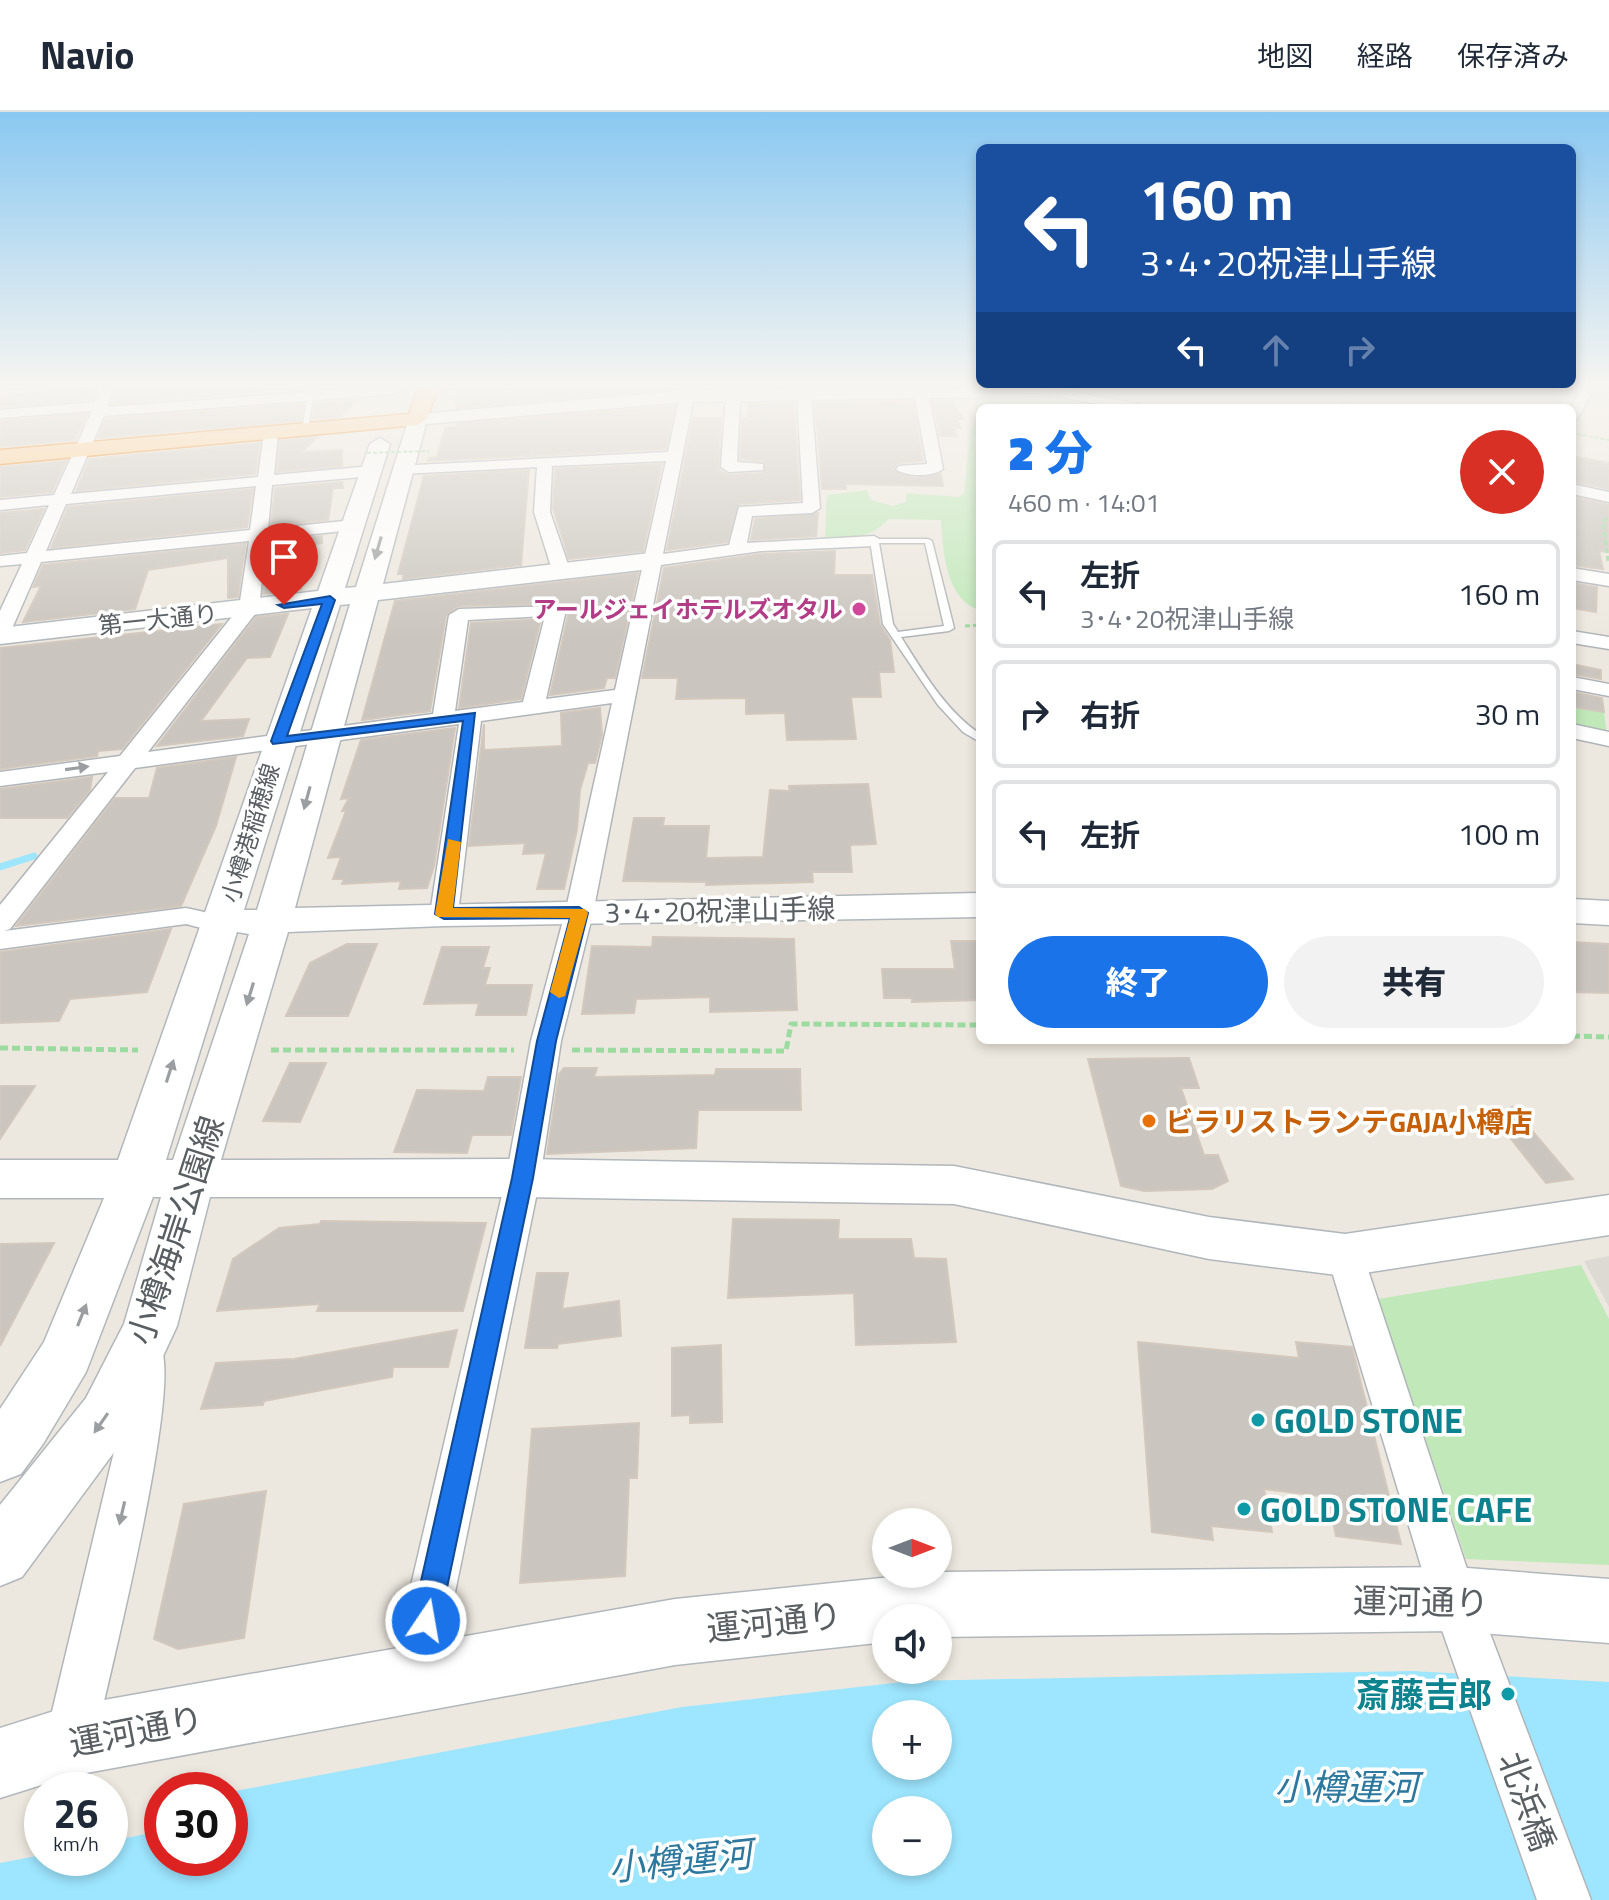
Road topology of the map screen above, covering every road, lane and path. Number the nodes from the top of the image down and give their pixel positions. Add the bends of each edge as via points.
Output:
1 (72, 470) edge
2 (265, 470) edge
3 (322, 470) edge
4 (367, 470) edge
5 (401, 470) edge
6 (544, 470) edge
7 (670, 470) edge
8 (809, 470) edge
9 (263, 481) junction
10 (1576, 490) edge
11 (1609, 497) edge
12 (59, 500) junction
13 (0, 505) edge
14 (1609, 517) edge
15 (353, 525) junction
16 (260, 533) junction
17 (874, 541) junction
18 (737, 549) junction
19 (34, 557) junction
20 (0, 561) edge
21 (650, 561) junction
22 (1609, 566) edge
23 (562, 573) junction
24 (1576, 575) edge
25 (1609, 580) edge
26 (364, 596) junction
27 (330, 600) junction
28 (249, 609) junction
29 (0, 634) edge
30 (895, 635) junction
31 (1576, 638) edge
32 (1609, 643) edge
33 (1576, 684) edge
34 (1609, 690) edge
35 (625, 695) junction
36 (533, 707) junction
37 (471, 716) junction
38 (443, 720) junction
39 (1576, 732) edge
40 (324, 735) junction
41 (976, 737) edge
42 (1609, 739) edge
43 (278, 741) junction
44 (128, 761) junction
45 (0, 779) edge
46 (976, 905) edge
47 (1576, 911) edge
48 (579, 913) junction
49 (1609, 913) edge
50 (444, 914) junction
51 (273, 919) junction
52 (0, 923) edge
53 (221, 924) junction
54 (0, 940) edge
55 (976, 1025) edge
56 (1576, 1036) edge
57 (1609, 1037) edge
58 (0, 1048) edge
59 (138, 1050) dead end
60 (271, 1050) dead end
61 (545, 1050) junction
62 (523, 1178) junction
63 (0, 1179) edge
64 (191, 1179) junction
65 (135, 1181) junction
66 (1609, 1215) edge
67 (1345, 1255) junction
68 (150, 1326) junction
69 (0, 1454) edge
70 (0, 1555) edge
71 (1454, 1599) junction
72 (1609, 1611) edge
73 (413, 1680) junction
74 (70, 1741) junction
75 (0, 1763) edge
76 (1564, 1900) edge

1 - 12 street
2 - 9 street
3 - 9 street
4 - 15 main road, 小樽港稲穂線
5 -> 26 main road, 小樽港稲穂線
6 - 23 street via 542,512
7 - 21 street
8 - 18 street via 812,508 745,511
9 - 12 street
9 - 16 street
10 - 11 street
12 - 13 street
12 - 19 street
14 - 22 path via 1603,522
15 - 16 street
15 - 27 main road, 小樽港稲穂線
16 - 19 street
16 - 28 street
17 - 18 street
17 - 30 lane via 888,624
17 - 30 lane via 928,541 949,628
18 - 21 street
19 - 20 street
19 - 29 street
21 - 23 main road, 第一大通り
21 - 35 street
23 - 26 main road, 第一大通り
24 - 25 street
26 - 27 main road, 第一大通り
26 - 40 main road, 小樽港稲穂線
27 - 28 main road, 第一大通り
27 - 43 main road, 小樽港稲穂線
28 - 29 main road, 第一大通り
28 - 44 street
30 - 41 lane via 965,731
31 - 32 street
33 - 34 street
35 - 36 street
35 - 48 street
36 - 37 street
36 - 38 street via 556,610 459,615
37 - 38 street
37 - 50 street
38 - 40 street
39 - 42 street
40 - 43 street
40 -> 51 main road, 小樽港稲穂線
43 - 44 street
43 - 53 main road, 小樽港稲穂線
45 -> 44 street
44 - 52 street
46 - 48 main road, 3･4･20祝津山手線
47 - 49 main road
48 - 50 main road, 3･4･20祝津山手線
48 - 61 street
50 - 51 main road, 3･4･20祝津山手線
51 - 53 main road, 3･4･20祝津山手線
51 -> 64 main road, 小樽海岸公園線
53 - 54 street via 186,916
65 -> 53 main road, 小樽海岸公園線
55 - 61 path via 791,1024 786,1051
56 - 57 path
58 - 59 path
60 - 61 path
61 - 62 street
62 - 64 main road
62 - 67 main road via 954,1185 1209,1238
62 - 73 street
63 - 65 main road
64 - 65 main road
64 - 68 main road, 小樽海岸公園線
69 -> 65 main road, 小樽海岸公園線 via 66,1355
66 - 67 main road
67 - 71 street, 北浜橋
68 -> 70 main road, 小樽海岸公園線 via 106,1417
68 -> 74 street via 139,1435
71 - 72 main road, 運河通り
71 - 73 main road, 運河通り via 940,1604 675,1632
71 - 76 street, 北浜橋
73 - 74 main road, 運河通り
74 - 75 main road, 運河通り

